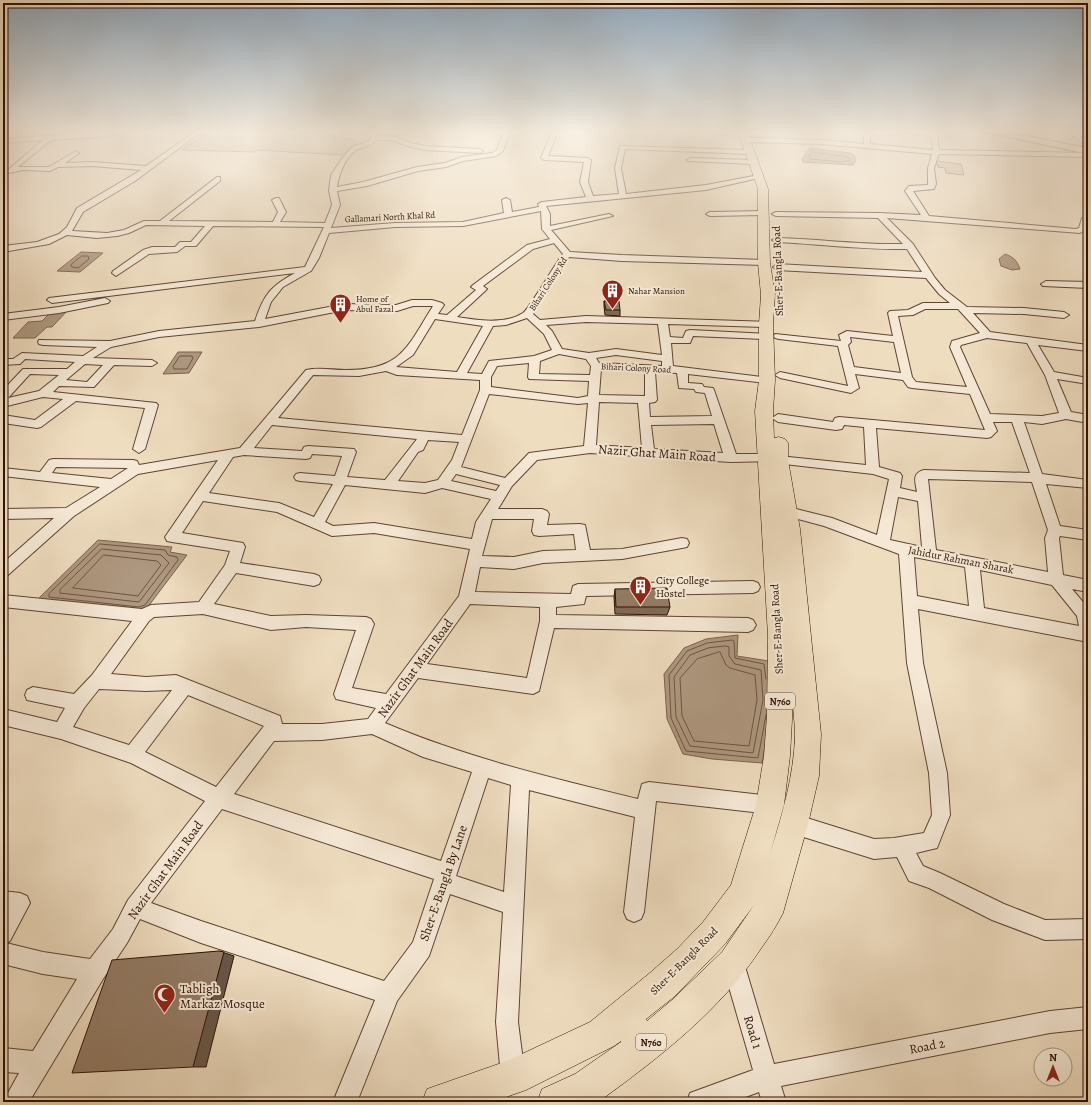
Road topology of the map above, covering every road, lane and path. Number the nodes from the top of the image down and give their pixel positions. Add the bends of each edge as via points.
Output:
1 (128, 183) edge
2 (213, 183) edge
3 (334, 183) edge
4 (369, 183) edge
5 (584, 183) edge
6 (621, 183) edge
7 (736, 183) edge
8 (761, 183) edge
9 (932, 183) edge
10 (333, 190) junction
11 (623, 195) junction
12 (590, 198) junction
13 (276, 200) dead end
14 (506, 200) dead end
15 (543, 208) junction
16 (770, 213) junction
17 (508, 214) junction
18 (710, 214) dead end
19 (609, 216) dead end
20 (879, 216) junction
21 (927, 219) junction
22 (1088, 219) edge
23 (162, 223) junction
24 (211, 224) junction
25 (276, 225) junction
26 (327, 228) junction
27 (546, 229) junction
28 (67, 232) junction
29 (556, 240) junction
30 (776, 240) junction
31 (910, 246) junction
32 (3, 249) edge
33 (567, 254) junction
34 (771, 268) junction
35 (308, 269) junction
36 (116, 273) dead end
37 (927, 275) junction
38 (1046, 284) dead end
39 (1088, 285) edge
40 (154, 287) junction
41 (52, 300) dead end
42 (963, 308) junction
43 (433, 314) junction
44 (528, 314) junction
45 (1064, 315) dead end
46 (3, 317) edge
47 (450, 318) junction
48 (662, 321) junction
49 (540, 323) junction
50 (258, 324) junction
51 (489, 324) junction
52 (770, 332) junction
53 (987, 335) junction
54 (666, 340) junction
55 (899, 340) junction
56 (1031, 341) junction
57 (43, 342) dead end
58 (111, 344) junction
59 (843, 344) junction
60 (1088, 348) edge
61 (558, 351) junction
62 (84, 360) junction
63 (3, 362) edge
64 (111, 362) junction
65 (152, 363) dead end
66 (534, 363) junction
67 (667, 364) junction
68 (650, 367) junction
69 (388, 368) junction
70 (594, 368) junction
71 (849, 370) junction
72 (682, 371) junction
73 (69, 372) junction
74 (1050, 375) junction
75 (460, 376) junction
76 (907, 376) junction
77 (486, 377) junction
78 (773, 378) junction
79 (1088, 381) edge
80 (56, 383) junction
81 (486, 390) junction
82 (974, 391) junction
83 (43, 394) junction
84 (3, 397) edge
85 (74, 397) junction
86 (594, 398) junction
87 (643, 400) junction
88 (3, 403) edge
89 (1066, 415) junction
90 (778, 418) junction
91 (986, 418) junction
92 (1017, 418) junction
93 (3, 419) edge
94 (717, 420) junction
95 (1088, 420) edge
96 (269, 421) junction
97 (645, 421) junction
98 (870, 424) junction
99 (424, 436) junction
100 (466, 439) junction
101 (140, 449) dead end
102 (590, 449) junction
103 (244, 452) junction
104 (648, 452) junction
105 (228, 456) junction
106 (731, 458) junction
107 (772, 459) junction
108 (453, 469) junction
109 (136, 470) junction
110 (873, 470) junction
111 (3, 472) edge
112 (42, 476) junction
113 (300, 477) dead end
114 (1036, 478) junction
115 (340, 481) junction
116 (508, 483) junction
117 (114, 484) junction
118 (442, 484) junction
119 (1088, 484) edge
120 (388, 485) junction
121 (893, 491) junction
122 (200, 496) junction
123 (498, 496) junction
124 (924, 498) junction
125 (69, 513) junction
126 (3, 514) edge
127 (488, 514) junction
128 (783, 522) junction
129 (317, 524) junction
130 (1055, 530) junction
131 (1088, 535) edge
132 (882, 542) junction
133 (682, 544) dead end
134 (906, 548) junction
135 (476, 553) junction
136 (929, 553) junction
137 (584, 556) junction
138 (972, 562) junction
139 (232, 567) junction
140 (3, 571) edge
141 (1056, 579) junction
142 (314, 580) dead end
143 (1088, 586) edge
144 (754, 587) dead end
145 (466, 598) junction
146 (3, 600) edge
147 (548, 601) junction
148 (910, 601) junction
149 (203, 608) junction
150 (977, 613) junction
151 (144, 616) junction
152 (548, 621) junction
153 (748, 624) dead end
154 (1088, 634) edge
155 (790, 638) junction
156 (414, 670) junction
157 (97, 681) junction
158 (185, 686) junction
159 (33, 695) dead end
160 (78, 702) junction
161 (391, 703) junction
162 (3, 717) edge
163 (373, 726) junction
164 (61, 731) junction
165 (270, 732) junction
166 (132, 755) junction
167 (483, 767) junction
168 (520, 779) junction
169 (218, 798) junction
170 (770, 805) junction
171 (645, 810) junction
172 (794, 824) junction
173 (902, 847) junction
174 (445, 878) junction
175 (3, 901) edge
176 (513, 905) junction
177 (135, 907) junction
178 (634, 912) dead end
179 (1088, 929) edge
180 (3, 934) edge
181 (3, 953) edge
182 (732, 963) junction
183 (95, 971) junction
184 (389, 994) junction
185 (626, 1016) junction
186 (1088, 1018) edge
187 (644, 1048) junction
188 (3, 1060) edge
189 (40, 1063) junction
190 (513, 1077) junction
191 (767, 1077) junction
192 (15, 1102) edge
193 (345, 1102) edge
194 (440, 1102) edge
195 (555, 1102) edge
196 (699, 1102) edge
197 (774, 1102) edge

1 - 28 street via 80,210 75,223
2 - 23 street
3 - 10 street
4 - 10 street
5 - 12 street
6 - 11 street
7 - 11 street, Gallamari North Khal Rd
8 - 16 highway, Sher-E-Bangla Road / N760
9 - 21 street via 931,187 909,190
10 - 26 street via 336,205
11 - 12 street, Gallamari North Khal Rd
12 - 15 street, Gallamari North Khal Rd via 542,204
13 - 25 street via 282,212
14 - 17 street
15 - 17 street, Gallamari North Khal Rd
15 - 27 street via 546,214
16 - 18 street
16 - 20 street
16 - 30 highway, Sher-E-Bangla Road / N760
16 - 34 highway, Sher-E-Bangla Road / N760
17 - 26 street, Gallamari North Khal Rd via 463,224
19 - 27 street
20 - 21 street
20 - 31 street
21 - 22 street via 1007,223 1077,231 1084,229 1085,220
23 - 24 street, Gallamari North Khal Rd
23 - 28 street, Gallamari North Khal Rd via 144,223 134,230 122,233 100,235
24 - 25 street, Gallamari North Khal Rd
24 - 36 street via 193,244 182,244 177,249 150,250
25 - 26 street, Gallamari North Khal Rd
26 - 35 street
27 - 29 street
28 - 32 street via 40,244
29 - 33 street
29 - 47 street via 530,247 500,269 476,287 482,289
30 - 31 street via 842,243 868,247
30 - 34 highway, Sher-E-Bangla Road / N760
31 - 37 street
33 - 34 street
33 - 44 street, Bihari Colony Rd
34 - 37 street
34 - 52 highway, Sher-E-Bangla Road / N760 via 768,295
35 - 40 street
35 - 50 street via 280,285 266,302
37 - 42 street via 942,292
38 - 39 street
40 - 41 street
40 - 46 street via 92,304
42 - 45 street
42 - 53 street
42 - 55 street via 923,306 910,312 894,312
43 - 47 street via 432,316
43 - 50 street via 439,305 412,303 397,308 344,307
43 - 69 street via 406,356
44 - 49 street
44 - 51 street via 511,321
47 - 51 street
48 - 49 street via 586,319
48 - 52 street
48 - 54 street
49 - 61 street
50 - 58 street via 159,334
51 - 75 street
52 - 54 street via 690,333 686,341
52 - 59 street
52 - 78 highway, Sher-E-Bangla Road / N760
53 - 56 street
53 - 82 street via 956,343 955,347
54 - 67 street
55 - 59 street via 847,334 844,335 846,342
55 - 76 street
56 - 60 street
56 - 74 street
57 - 58 street
58 - 62 street
59 - 71 street
61 - 66 street
61 - 70 street, Bihari Colony Road
62 - 63 street via 22,356 16,362
62 - 64 street
62 - 73 street
64 - 65 street
64 - 80 street via 90,385
66 - 70 street via 532,377
66 - 77 street via 493,363
67 - 68 street, Bihari Colony Road
67 - 70 street via 616,352
67 - 72 street, Bihari Colony Road
68 - 70 street, Bihari Colony Road
68 - 87 street via 651,400
69 - 75 street via 397,372
69 - 96 street via 361,373 310,372
70 - 86 street
71 - 76 street
71 - 78 street, Bihari Colony Road via 854,388 851,390
72 - 78 street, Bihari Colony Road
72 - 94 street via 683,386 698,386 700,390 708,390
73 - 80 street
73 - 84 street via 27,371
74 - 79 street
74 - 89 street
75 - 77 street
76 - 82 street via 912,385
77 - 81 street
78 - 90 highway, Sher-E-Bangla Road / N760
78 - 107 highway, Sher-E-Bangla Road / N760 via 764,411
80 - 83 street
81 - 86 street via 578,401
81 - 100 street
82 - 91 street
83 - 85 street
83 - 88 street
85 - 93 street via 37,424
85 - 101 street via 152,405
86 - 87 street
86 - 102 street
87 - 97 street
89 - 92 street via 1042,420
89 - 95 street
90 - 98 street via 836,426 839,422
90 - 107 highway, Sher-E-Bangla Road / N760
91 - 92 street
91 - 98 street via 991,431 987,434
92 - 114 street
94 - 97 street
94 - 106 street
96 - 99 street
96 - 103 street
97 - 104 street
98 - 110 street
99 - 100 street
99 - 120 street via 420,447 414,449
100 - 108 street
102 - 104 street, Nazir Ghat Main Road
102 - 116 street, Nazir Ghat Main Road via 533,456
103 - 105 street
103 - 115 street via 306,456 308,450 350,452
104 - 106 street, Nazir Ghat Main Road
105 - 109 street
105 - 122 street
106 - 107 street, Nazir Ghat Main Road
107 - 110 street, Nazir Ghat Main Road
107 - 128 highway, Sher-E-Bangla Road / N760
108 - 116 street
108 - 118 street
109 - 112 street via 133,464 53,463
109 - 117 street
110 - 121 street, Nazir Ghat Main Road via 896,476
111 - 112 street
112 - 117 street
113 - 115 street
114 - 119 street
114 - 124 street via 924,474 921,476
114 - 130 street
115 - 120 street
115 - 129 street
116 - 123 street, Nazir Ghat Main Road
117 - 125 street
118 - 120 street via 425,488
118 - 123 street
121 - 124 street
121 - 132 street
122 - 129 street via 279,508
122 - 139 street via 172,537 238,547
123 - 127 street, Nazir Ghat Main Road
124 - 136 street
125 - 126 street
125 - 140 street
127 - 135 street, Nazir Ghat Main Road via 483,522
127 - 137 street via 542,514 539,531 580,529
128 - 132 street, Jahidur Rahman Sharak via 827,522
128 - 155 highway, Sher-E-Bangla Road / N760
129 - 135 street via 332,531 374,528
130 - 131 street
130 - 141 street via 1052,538
132 - 134 street, Jahidur Rahman Sharak via 897,548
133 - 137 street via 622,554
134 - 136 street, Jahidur Rahman Sharak
134 - 148 street
135 - 137 street via 514,563 543,558
135 - 145 street, Nazir Ghat Main Road
136 - 138 street, Jahidur Rahman Sharak
138 - 141 street, Jahidur Rahman Sharak
138 - 150 street
139 - 142 street
139 - 149 street
141 - 143 street, Jahidur Rahman Sharak
141 - 154 street via 1084,614
144 - 147 street via 578,590 579,600
145 - 147 street
145 - 156 street, Nazir Ghat Main Road
146 - 151 street
147 - 152 street
148 - 150 street
148 - 173 street via 915,663 938,773 941,815 930,841
149 - 151 street via 151,611
149 - 161 street via 271,623 306,620 366,624 342,694
150 - 154 street
151 - 157 street
152 - 153 street
152 - 156 street via 534,686
155 - 170 highway, Sher-E-Bangla Road / N760
155 - 172 highway, Sher-E-Bangla Road / N760 via 808,734 805,776
156 - 161 street, Nazir Ghat Main Road
157 - 158 street via 146,684 176,682
157 - 160 street
158 - 165 street via 274,722
158 - 166 street
159 - 160 street
160 - 164 street
161 - 163 street, Nazir Ghat Main Road
162 - 164 street
163 - 165 street, Nazir Ghat Main Road via 355,730
163 - 167 street via 423,748
164 - 166 street
165 - 169 street, Nazir Ghat Main Road
166 - 169 street
167 - 168 street
167 - 174 street, Sher-E-Bangla By Lane
168 - 171 street
168 - 176 street
169 - 174 street
169 - 177 street, Nazir Ghat Main Road
170 - 171 street via 649,791
170 - 185 highway, Sher-E-Bangla Road / N760 via 744,893 714,933 664,984
171 - 178 street
172 - 173 street via 874,849
172 - 182 highway, Sher-E-Bangla Road / N760 via 767,913
173 - 179 street via 916,874 999,913 1045,930
174 - 176 street
174 - 184 street, Sher-E-Bangla By Lane via 420,948
175 - 180 street via 20,902
176 - 190 street via 507,1022
177 - 183 street, Nazir Ghat Main Road via 120,936
177 - 184 street via 201,932
181 - 183 street
182 - 187 highway, Sher-E-Bangla Road / N760
182 - 191 street, Road 1
183 - 189 street, Nazir Ghat Main Road
184 - 193 street, Sher-E-Bangla By Lane
185 - 187 highway
185 - 190 highway, Sher-E-Bangla Road / N760 via 602,1034
186 - 191 street, Road 2 via 1042,1023
187 - 195 highway, Sher-E-Bangla Road / N760 via 588,1087
188 - 189 street
189 - 192 street, Nazir Ghat Main Road
190 - 194 highway, Sher-E-Bangla Road / N760
191 - 196 street, Road 2
191 - 197 street, Road 1

